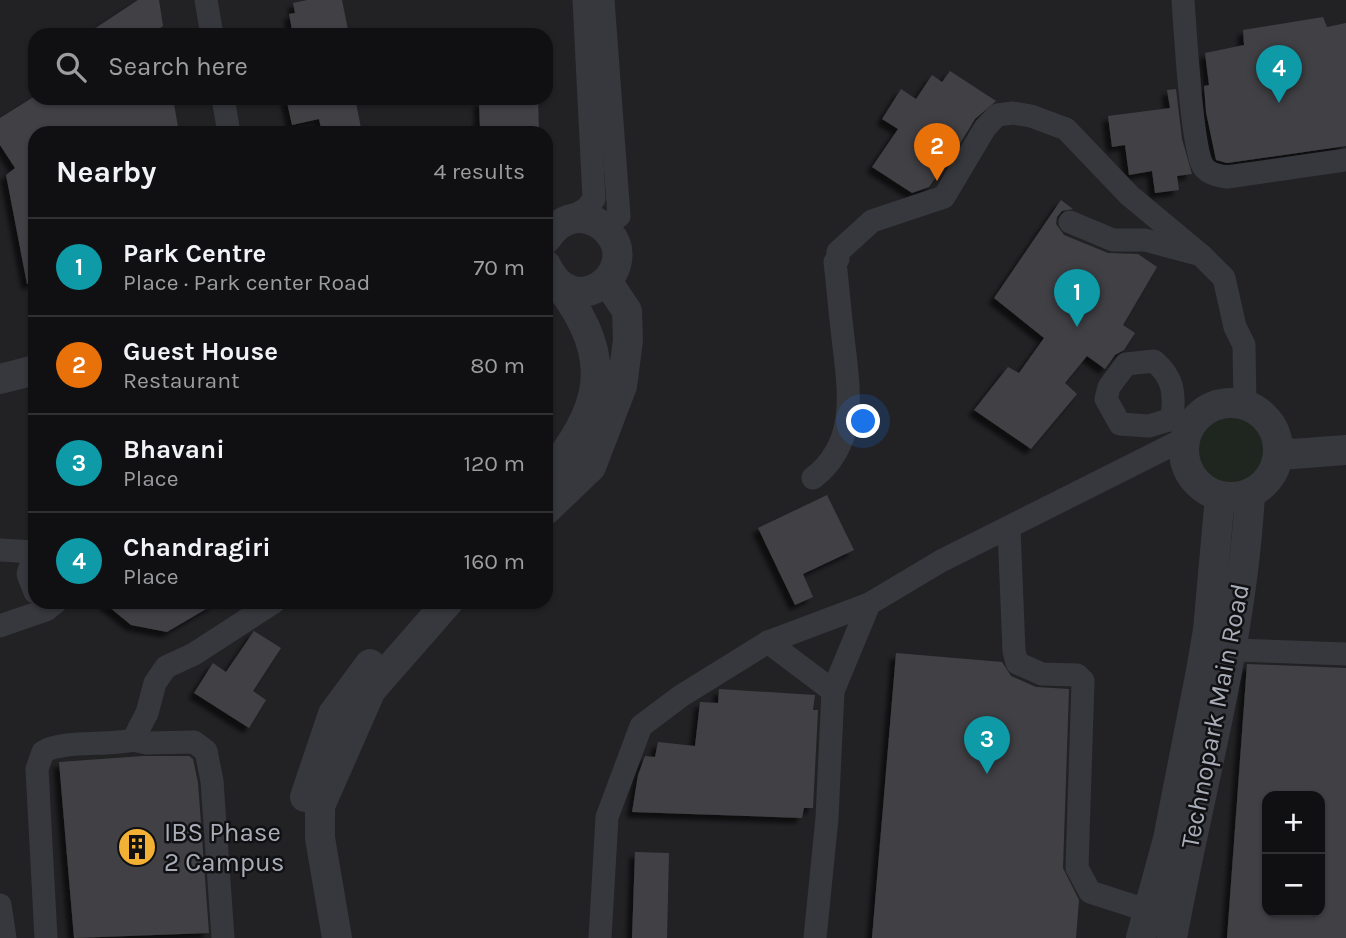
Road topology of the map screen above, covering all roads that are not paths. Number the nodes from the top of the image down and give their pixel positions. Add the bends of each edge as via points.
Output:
1 (206, 0) edge
2 (584, 0) edge
3 (603, 0) edge
4 (1183, 0) edge
5 (211, 28) edge
6 (224, 105) edge
7 (228, 126) edge
8 (1346, 160) edge
9 (1070, 222) dead end
10 (604, 227) junction
11 (553, 233) edge
12 (553, 233) edge
13 (1201, 255) junction
14 (553, 277) edge
15 (607, 281) junction
16 (28, 359) edge
17 (0, 365) edge
18 (28, 372) edge
19 (0, 379) edge
20 (1245, 405) junction
21 (1182, 429) junction
22 (1332, 451) edge
23 (1279, 452) junction
24 (553, 468) edge
25 (813, 478) dead end
26 (1250, 493) junction
27 (1220, 496) junction
28 (553, 503) edge
29 (1009, 529) junction
30 (0, 550) edge
31 (28, 552) edge
32 (869, 604) junction
33 (47, 609) edge
34 (263, 609) edge
35 (418, 609) edge
36 (442, 609) edge
37 (0, 626) edge
38 (1235, 631) junction
39 (768, 642) junction
40 (1346, 654) edge
41 (833, 691) junction
42 (133, 740) junction
43 (0, 905) edge
44 (1144, 924) edge
45 (5, 938) edge
46 (47, 938) edge
47 (223, 938) edge
48 (321, 938) edge
49 (337, 938) edge
50 (600, 938) edge
51 (815, 938) edge
52 (1172, 938) edge

1 - 5 street
2 - 11 street via 594,199
3 - 10 street via 619,216
4 - 8 street via 1203,166 1214,175 1227,177
6 - 7 street
9 - 13 street via 1113,240 1145,240
10 - 12 street via 586,219
10 - 15 street via 617,247 614,271
13 - 20 street via 1224,278 1244,345
13 - 25 street via 1129,195 1066,129 1031,116 997,115 944,197 873,221 838,252 835,262 850,401 846,433 835,457
14 - 15 street via 570,292 590,291
14 - 24 street via 583,320 597,354 593,400 576,439
15 - 28 street via 627,311 622,386 591,467
16 - 17 street
18 - 19 street
20 - 21 street via 1213,406
20 - 23 street via 1266,418
21 - 27 street via 1185,463 1195,481
21 - 29 street
22 - 23 street
23 - 26 street via 1272,474
26 - 27 street
26 - 38 street, Technopark Main Road
27 - 44 street, Technopark Main Road via 1201,670 1168,839
29 - 32 street via 941,561
29 - 44 street via 1017,663 1042,674 1077,676 1083,681 1077,840 1080,879 1090,892
30 - 31 street
32 - 39 street
32 - 41 street
33 - 37 street
34 - 42 street via 166,667 155,682 147,713
35 - 48 street via 333,715 300,812 311,908
36 - 49 street via 371,690 320,806 320,838
38 - 40 street via 1236,650
38 - 52 street, Technopark Main Road
39 - 41 street
39 - 50 street via 641,726 607,817
41 - 51 street
42 - 46 street via 54,747 40,758 38,808
42 - 47 street via 194,742 206,751
43 - 45 street

